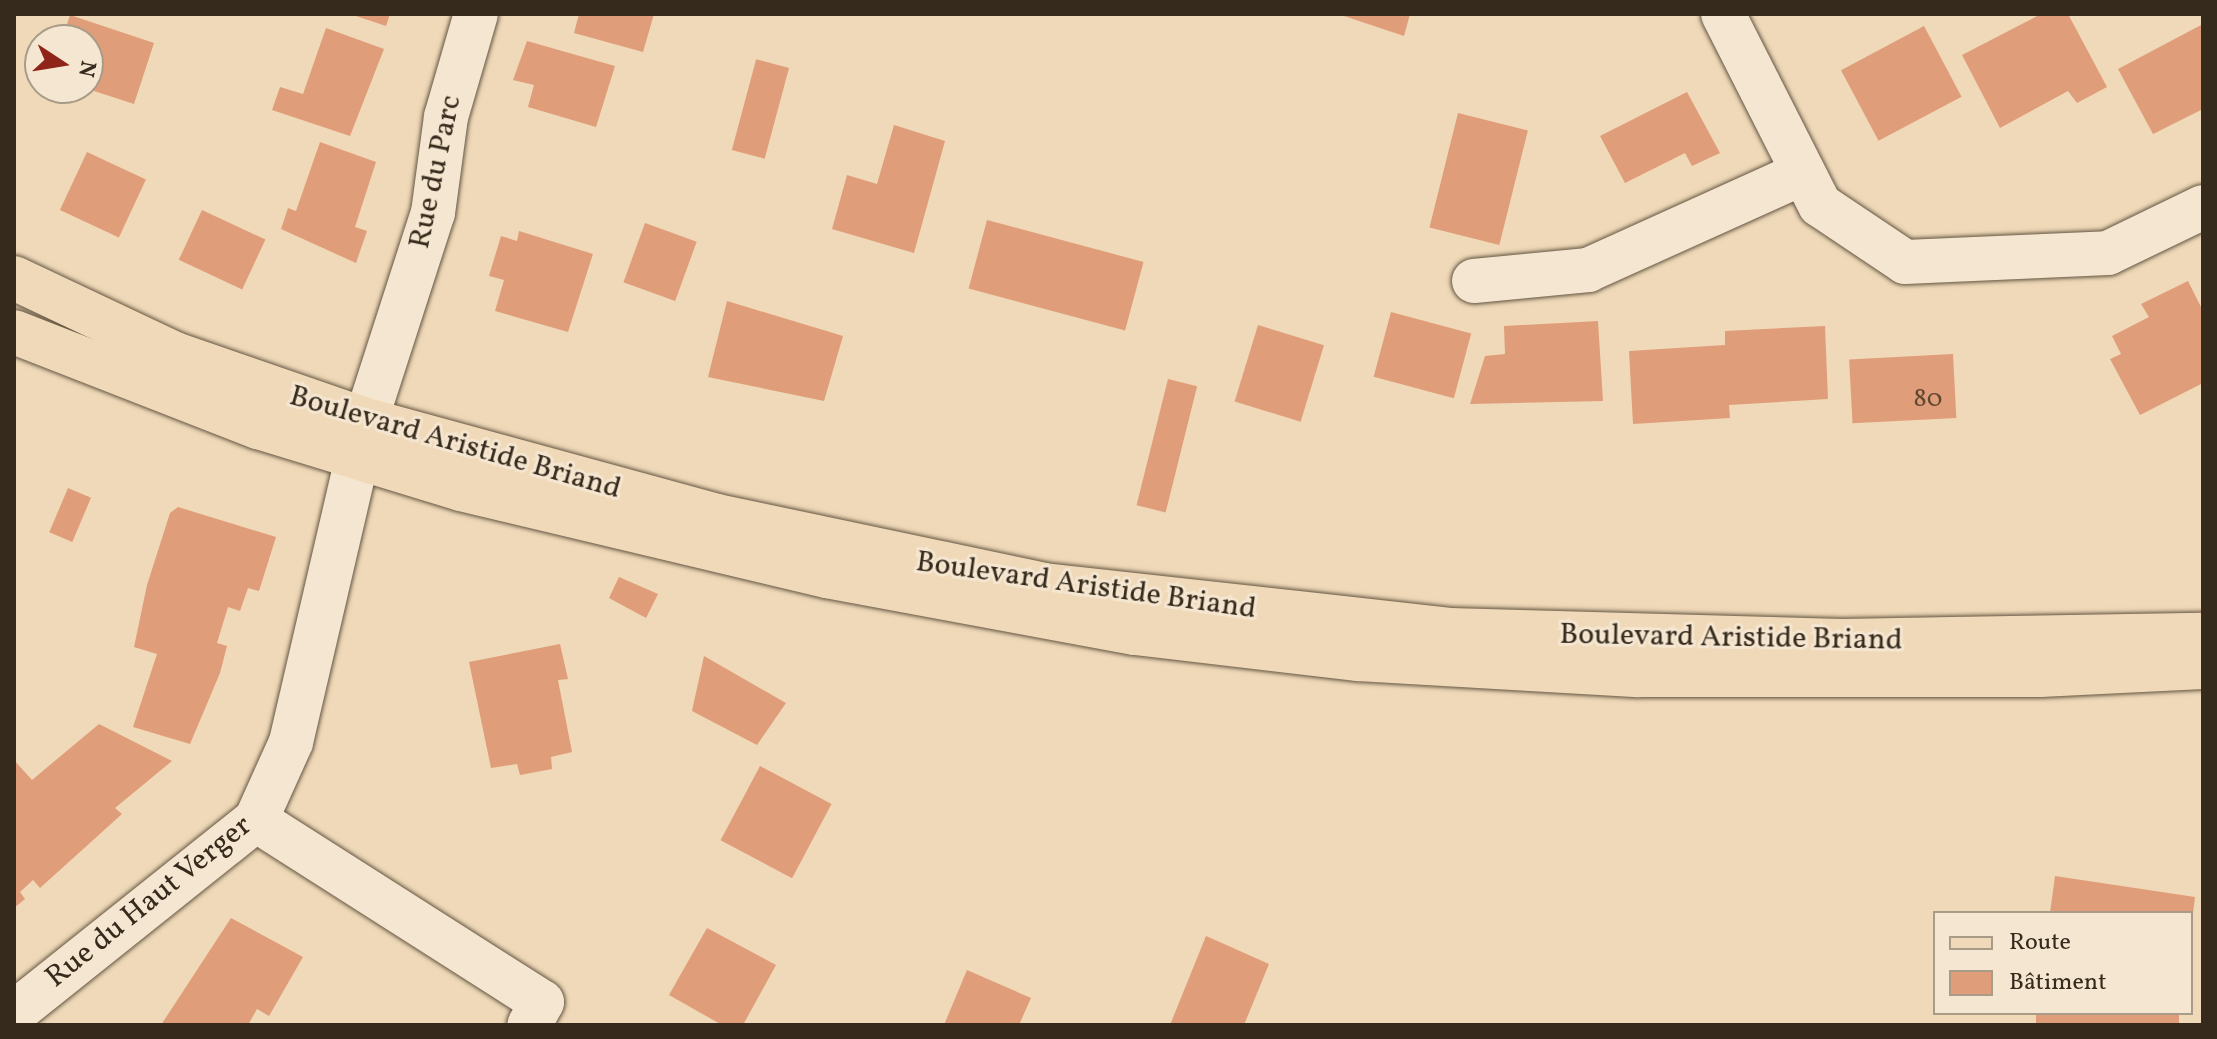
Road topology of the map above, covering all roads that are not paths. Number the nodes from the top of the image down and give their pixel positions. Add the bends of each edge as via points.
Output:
1 (476, 14) edge
2 (1723, 14) edge
3 (1803, 173) junction
4 (2203, 207) edge
5 (14, 278) edge
6 (1474, 281) dead end
7 (14, 332) edge
8 (361, 439) junction
9 (2203, 635) edge
10 (2203, 667) edge
11 (256, 820) junction
12 (14, 1013) edge
13 (529, 1025) edge

1 - 8 street, Rue du Parc via 446,117 433,213
2 - 3 street
3 - 4 street via 1820,205 1905,262 2108,253
3 - 6 street via 1588,270
5 - 8 main road, Boulevard Aristide Briand
7 - 8 main road, Boulevard Aristide Briand
8 - 9 main road, Boulevard Aristide Briand via 590,485 880,555 1194,606 1450,630 1639,637 1953,642
8 - 10 main road, Boulevard Aristide Briand via 595,524 841,579 1240,646 1470,668 1639,675 2040,675
8 - 11 street, Rue du Haut Verger via 291,742
11 - 12 street, Rue du Haut Verger
11 - 13 street via 542,1002

